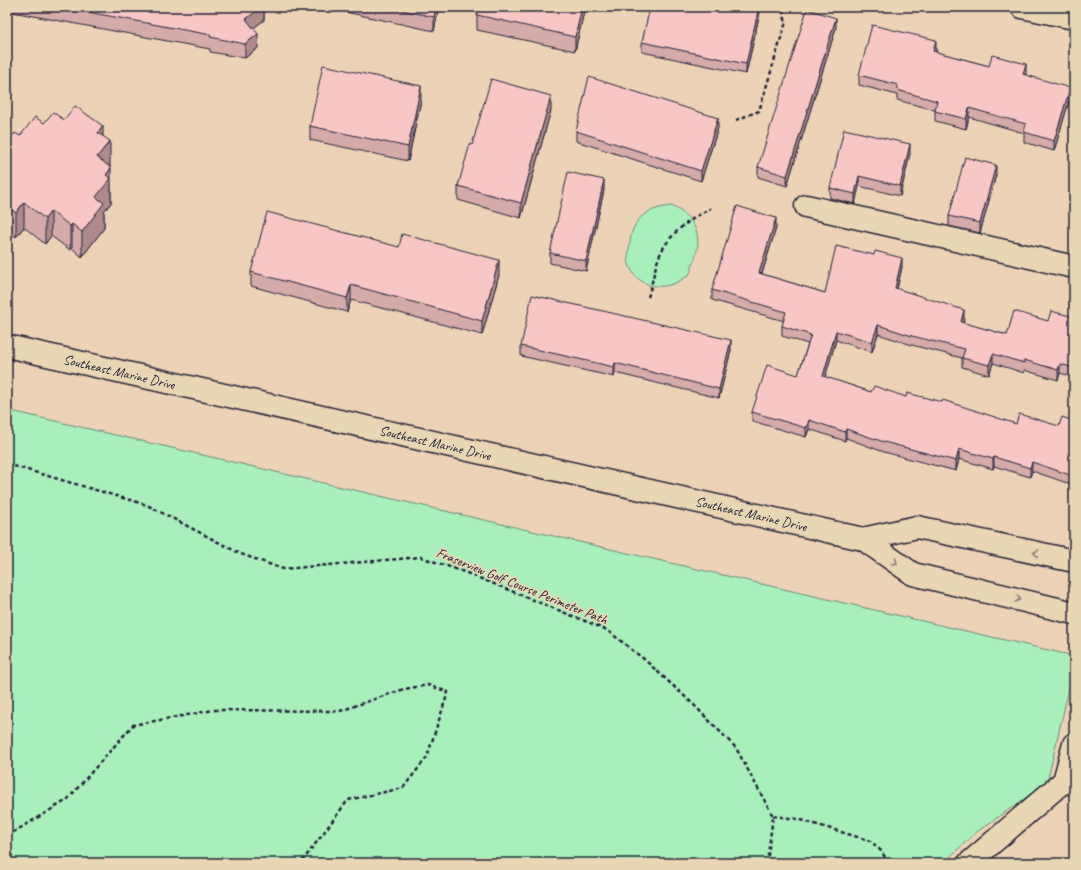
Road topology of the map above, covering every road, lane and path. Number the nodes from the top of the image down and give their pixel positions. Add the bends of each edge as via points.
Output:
1 (783, 7) edge
2 (1022, 7) edge
3 (1074, 18) edge
4 (736, 120) dead end
5 (806, 206) dead end
6 (711, 208) dead end
7 (1074, 267) edge
8 (648, 297) dead end
9 (7, 346) edge
10 (7, 464) edge
11 (864, 539) junction
12 (1074, 561) edge
13 (1074, 613) edge
14 (1074, 744) edge
15 (1069, 782) edge
16 (773, 816) junction
17 (7, 836) edge
18 (301, 863) edge
19 (767, 863) edge
20 (888, 863) edge
21 (969, 863) edge

1 - 4 path via 786,22 759,111
2 - 3 main road
5 - 7 main road
6 - 8 path via 690,220 663,248
9 - 11 main road, Southeast Marine Drive
10 - 16 path, Fraserview Golf Course Perimeter Path via 147,505 241,554 283,569 421,557 467,572 607,630 645,660 736,748
12 -> 11 main road, Southeast Marine Drive via 917,528
11 -> 13 main road, Southeast Marine Drive via 913,574
14 - 15 main road
15 - 21 main road
16 - 19 path
16 - 20 path via 798,819 871,841
17 - 18 path via 67,800 133,726 214,710 340,711 404,689 428,685 448,692 427,756 403,788 348,800

